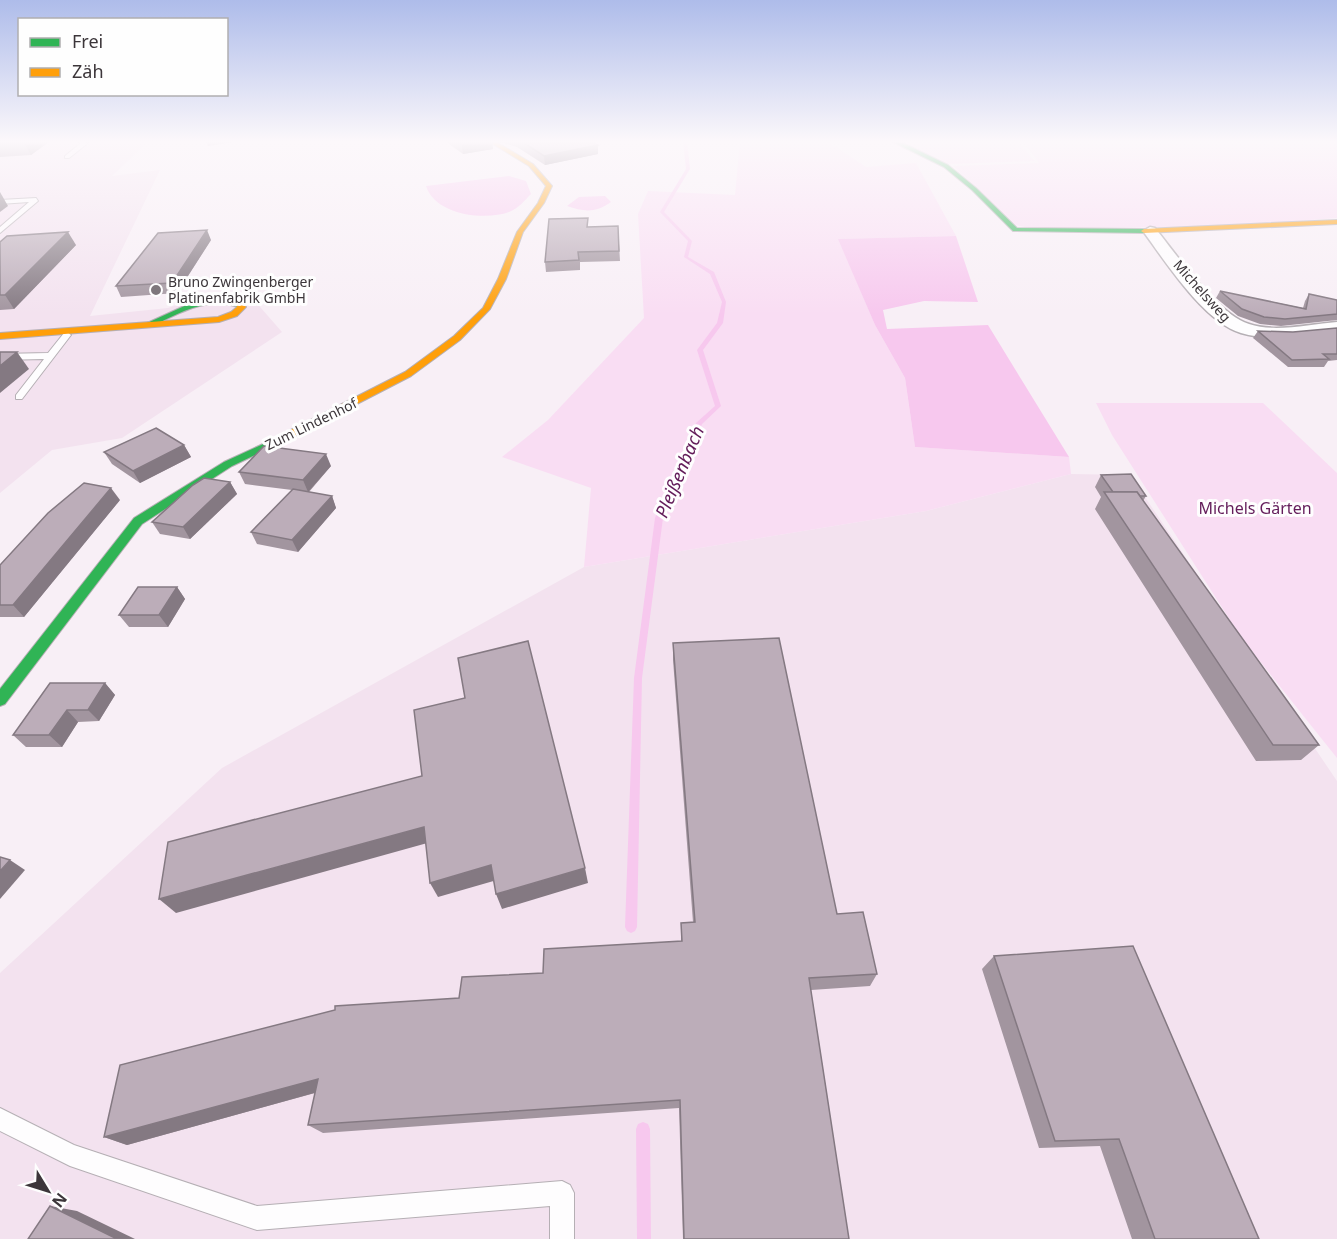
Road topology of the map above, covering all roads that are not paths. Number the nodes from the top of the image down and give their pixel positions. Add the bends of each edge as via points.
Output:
1 (543, 199) edge
2 (984, 199) edge
3 (0, 202) edge
4 (1337, 222) edge
5 (0, 231) edge
6 (1150, 231) junction
7 (149, 324) junction
8 (1337, 327) edge
9 (69, 333) junction
10 (0, 336) edge
11 (51, 356) junction
12 (0, 357) edge
13 (19, 397) dead end
14 (0, 700) edge
15 (0, 1119) edge
16 (562, 1239) edge

1 - 14 street, Zum Lindenhof via 520,232 486,309 457,338 408,374 228,464 138,521
2 - 6 street via 1015,230
3 - 5 lane via 36,200
4 - 6 street
6 - 8 street, Michelsweg via 1214,308 1236,327 1263,331
7 - 7 street via 219,319 242,307 237,302 206,302
7 - 9 street
9 - 10 street
9 - 11 lane
11 - 12 lane
11 - 13 lane
15 - 16 lane via 70,1155 257,1218 562,1193

